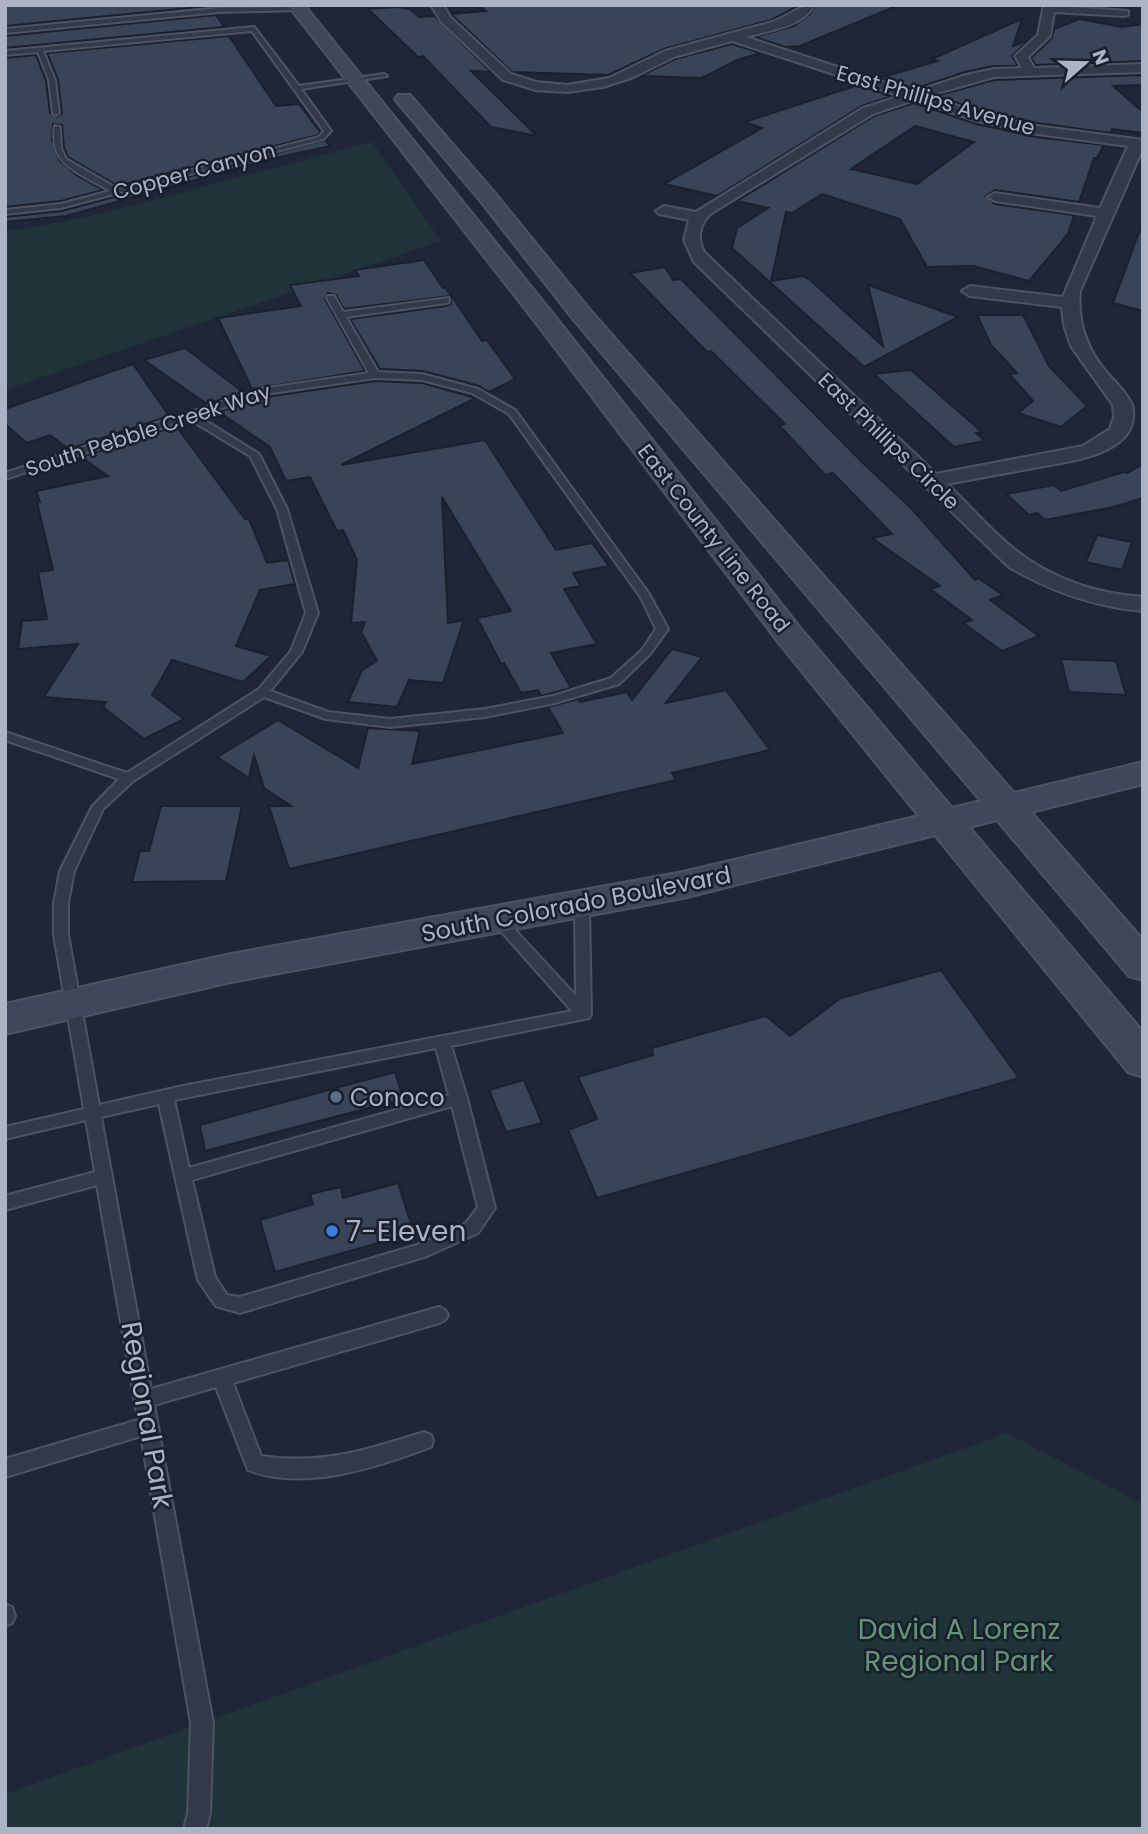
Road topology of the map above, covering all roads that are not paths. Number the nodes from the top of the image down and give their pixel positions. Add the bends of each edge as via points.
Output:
1 (437, 5) edge
2 (808, 5) edge
3 (241, 7) edge
4 (297, 7) edge
5 (1050, 7) edge
6 (1124, 13) dead end
7 (254, 29) junction
8 (5, 31) edge
9 (733, 37) junction
10 (40, 50) junction
11 (5, 53) edge
12 (1143, 68) edge
13 (370, 71) junction
14 (1030, 71) junction
15 (296, 86) junction
16 (555, 88) junction
17 (913, 96) junction
18 (549, 106) dead end
19 (56, 113) dead end
20 (57, 127) dead end
21 (1140, 143) edge
22 (116, 191) junction
23 (995, 197) dead end
24 (664, 211) dead end
25 (5, 212) edge
26 (1105, 213) junction
27 (699, 217) junction
28 (970, 290) dead end
29 (331, 298) dead end
30 (446, 300) dead end
31 (1070, 303) junction
32 (340, 315) junction
33 (375, 375) junction
34 (190, 415) junction
35 (5, 476) edge
36 (931, 481) junction
37 (1107, 600) junction
38 (1143, 604) edge
39 (1107, 626) dead end
40 (263, 692) junction
41 (5, 736) edge
42 (1143, 773) edge
43 (128, 778) junction
44 (1006, 806) junction
45 (943, 821) junction
46 (582, 906) junction
47 (499, 921) junction
48 (1143, 966) edge
49 (72, 1003) junction
50 (584, 1014) junction
51 (5, 1019) edge
52 (442, 1042) junction
53 (1143, 1061) edge
54 (164, 1096) junction
55 (459, 1098) junction
56 (93, 1111) junction
57 (5, 1133) edge
58 (105, 1176) junction
59 (183, 1176) junction
60 (5, 1203) edge
61 (439, 1315) dead end
62 (222, 1378) junction
63 (144, 1400) junction
64 (149, 1425) junction
65 (424, 1441) dead end
66 (5, 1468) edge
67 (195, 1829) edge

1 - 16 street via 445,19 507,77
2 - 9 street via 790,20
3 - 4 lane
3 - 7 lane, Copper Canyon
3 - 8 lane
4 - 13 main road, East County Line Road
5 - 6 street
5 - 14 street via 1044,36 1021,56
7 - 10 lane
7 - 15 lane, Copper Canyon
9 - 16 street via 663,56 613,81
9 - 17 street, East Phillips Avenue
10 - 11 lane
10 - 19 lane via 51,78
12 - 14 street
13 - 15 lane
13 - 44 main road, East County Line Road via 486,195 591,325
13 - 45 main road, East County Line Road via 790,636
14 - 17 street via 977,76
15 - 22 lane, Copper Canyon via 328,131 321,138
16 - 18 street
17 - 21 street, East Phillips Avenue via 1008,125
17 - 27 street via 859,115
20 - 22 lane via 63,160
21 - 26 street
22 - 25 lane, Copper Canyon via 61,206
23 - 26 street
24 - 27 street
26 - 31 street
27 - 36 street, East Phillips Circle via 690,237 700,259
28 - 31 street
29 - 32 lane
30 - 32 lane
31 - 36 street via 1070,320 1082,352 1124,408 1118,432 1076,454
32 - 33 lane
33 - 34 lane, South Pebble Creek Way via 264,391
33 - 40 lane, South Pebble Creek Way via 422,377 475,391 512,412 645,596 662,629 646,652 615,681 485,713 390,723 326,715
34 - 35 lane, South Pebble Creek Way
34 - 40 lane, Regional Park via 254,454 282,509 312,613 296,652
36 - 37 street, East Phillips Circle via 1017,562 1063,587
37 - 38 street, East Phillips Circle
37 - 39 street
40 - 43 lane, Regional Park
41 - 43 lane
42 - 44 main road, South Colorado Boulevard
43 - 49 lane, Regional Park via 98,807 67,871 61,938
44 - 45 main road, South Colorado Boulevard
44 - 48 main road, East County Line Road
45 - 46 main road, South Colorado Boulevard via 683,886
45 - 53 main road, East County Line Road
46 - 47 main road, South Colorado Boulevard
46 - 50 lane
47 - 49 main road, South Colorado Boulevard via 242,965
47 - 50 lane
49 - 51 main road, South Colorado Boulevard
49 - 56 lane, Regional Park
50 - 52 lane
52 - 54 lane
52 - 55 lane
54 - 56 lane
54 - 59 lane
55 - 59 lane
55 - 59 lane via 487,1208 472,1228 421,1251 240,1305 222,1301 207,1280
56 - 57 lane
56 - 58 lane, Regional Park
58 - 60 lane
58 - 63 lane, Regional Park
61 - 62 lane
62 - 63 lane
62 - 65 lane via 255,1464 290,1471 337,1468
63 - 64 lane, Regional Park
64 - 66 lane
64 - 67 lane, Regional Park via 202,1723

